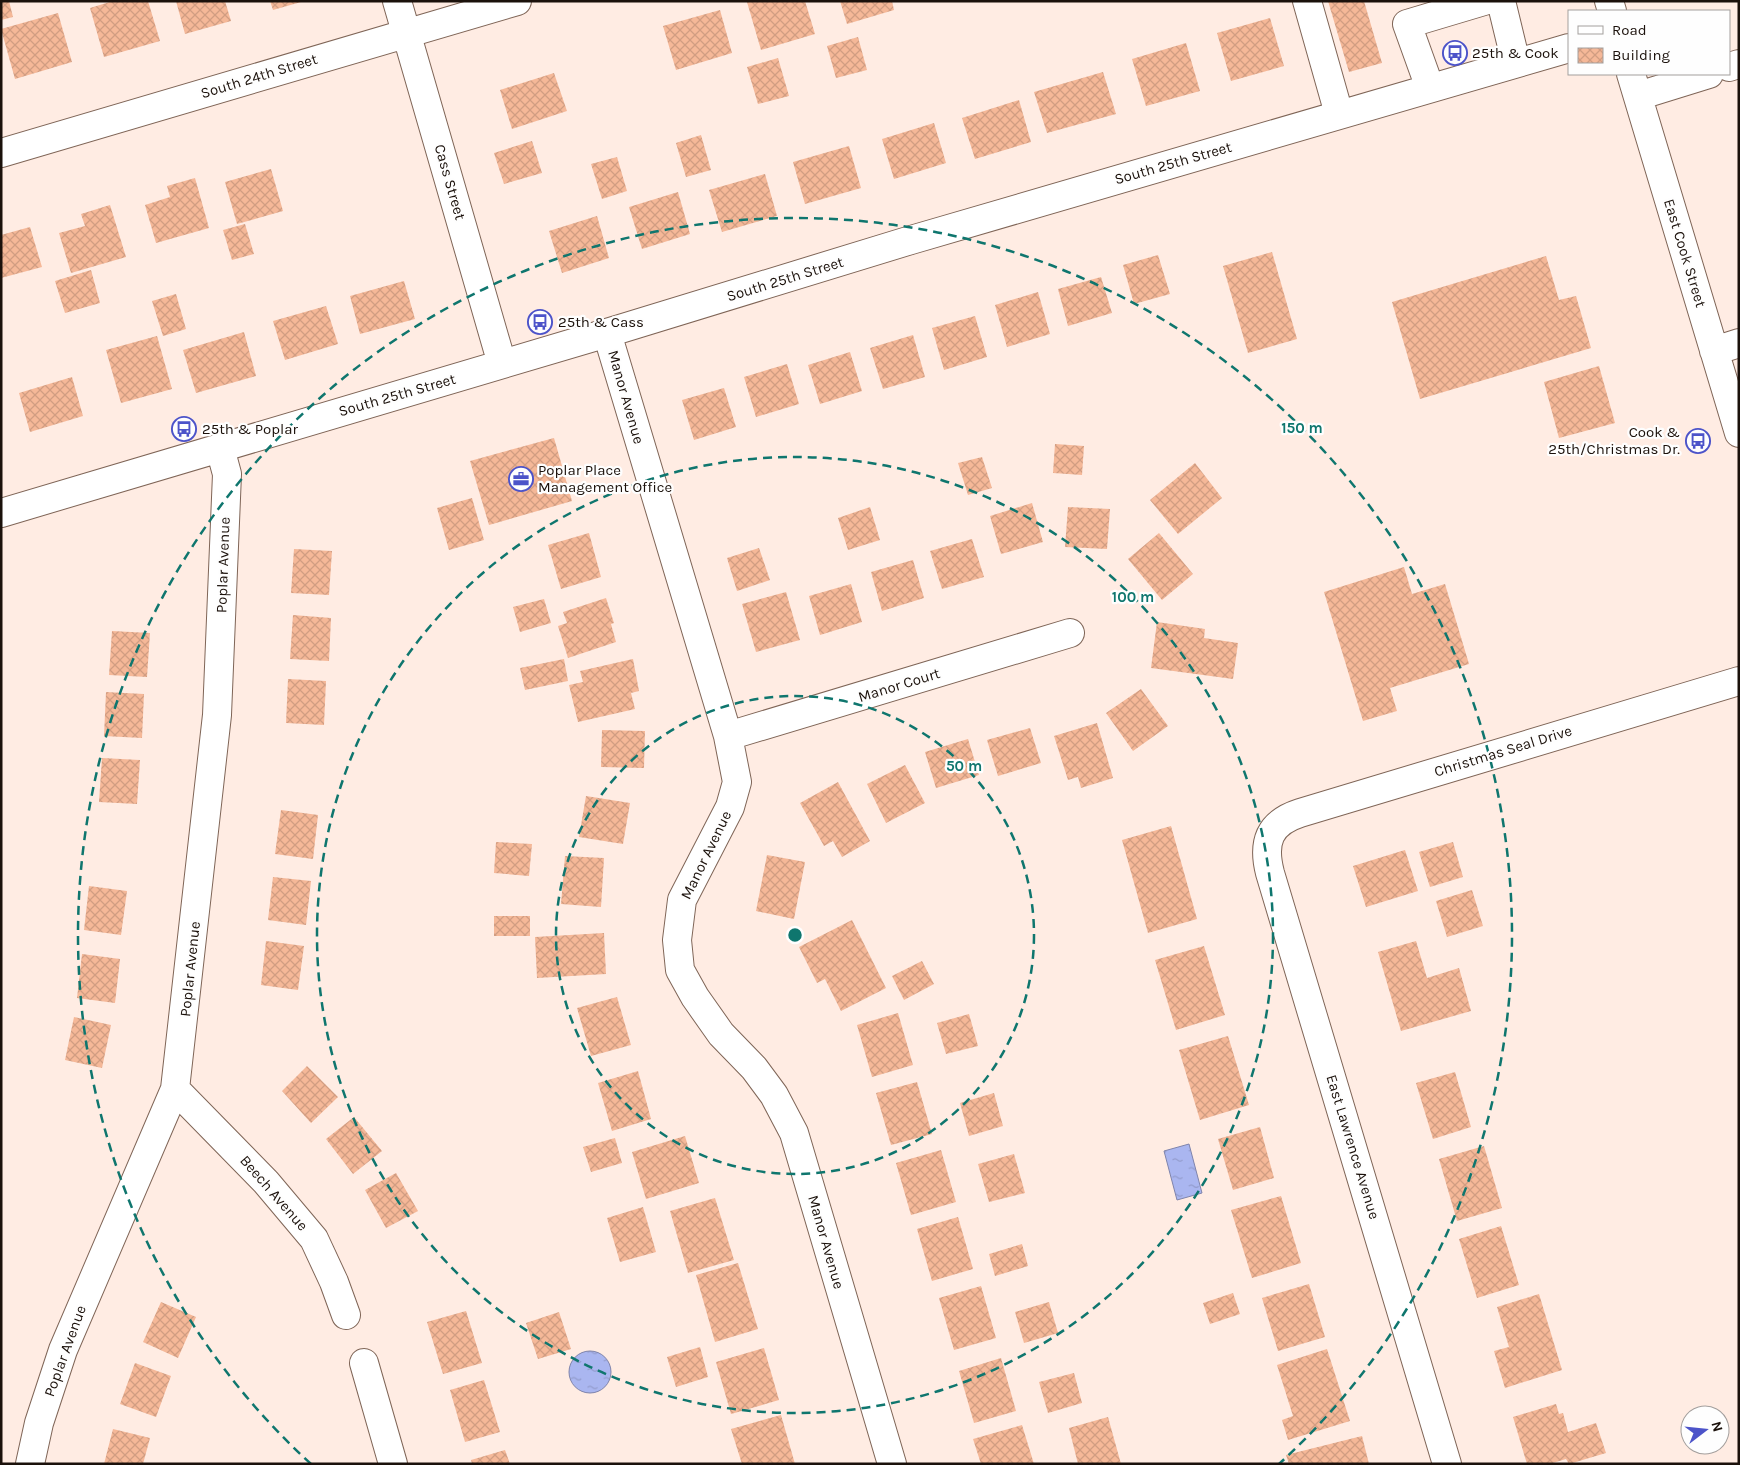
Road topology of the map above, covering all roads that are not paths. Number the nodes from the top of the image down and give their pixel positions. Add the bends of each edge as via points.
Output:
1 (397, 1) edge
2 (517, 1) edge
3 (1307, 1) edge
4 (1484, 1) edge
5 (1501, 1) edge
6 (407, 34) junction
7 (1568, 48) edge
8 (1516, 63) junction
9 (1702, 75) edge
10 (1634, 85) edge
11 (1430, 88) junction
12 (1339, 114) junction
13 (1, 153) edge
14 (607, 333) junction
15 (1726, 347) edge
16 (502, 364) junction
17 (1739, 432) edge
18 (220, 448) junction
19 (1, 513) edge
20 (1070, 633) dead end
21 (1739, 681) edge
22 (728, 736) junction
23 (1272, 831) joint
24 (175, 1089) junction
25 (346, 1315) dead end
26 (364, 1363) dead end
27 (30, 1464) edge
28 (393, 1464) edge
29 (892, 1464) edge
30 (1447, 1464) edge

1 - 6 street, Cass Street
2 - 6 street, South 24th Street
3 - 12 street
4 - 11 street via 1407,24
5 - 8 street
6 - 13 street, South 24th Street
6 - 16 street, Cass Street
7 - 8 street, South 25th Street
8 - 11 street, South 25th Street
9 - 10 street
10 - 15 street, East Cook Street
11 - 12 street, South 25th Street
12 - 14 street, South 25th Street
14 - 16 street, South 25th Street
14 - 22 street, Manor Avenue
15 - 17 street, East Cook Street
16 - 18 street, South 25th Street
18 - 19 street, South 25th Street
18 - 24 street, Poplar Avenue via 227,474 217,715
20 - 22 street, Manor Court
21 - 23 street, Christmas Seal Drive via 1287,817
22 - 29 street, Manor Avenue via 737,782 730,807 682,900 677,940 680,970 721,1034 754,1068 774,1095 794,1133
23 - 30 street, East Lawrence Avenue via 1266,851 1267,862
24 - 25 street, Beech Avenue via 266,1182 314,1239
24 - 27 street, Poplar Avenue via 63,1350 39,1423
26 - 28 street

